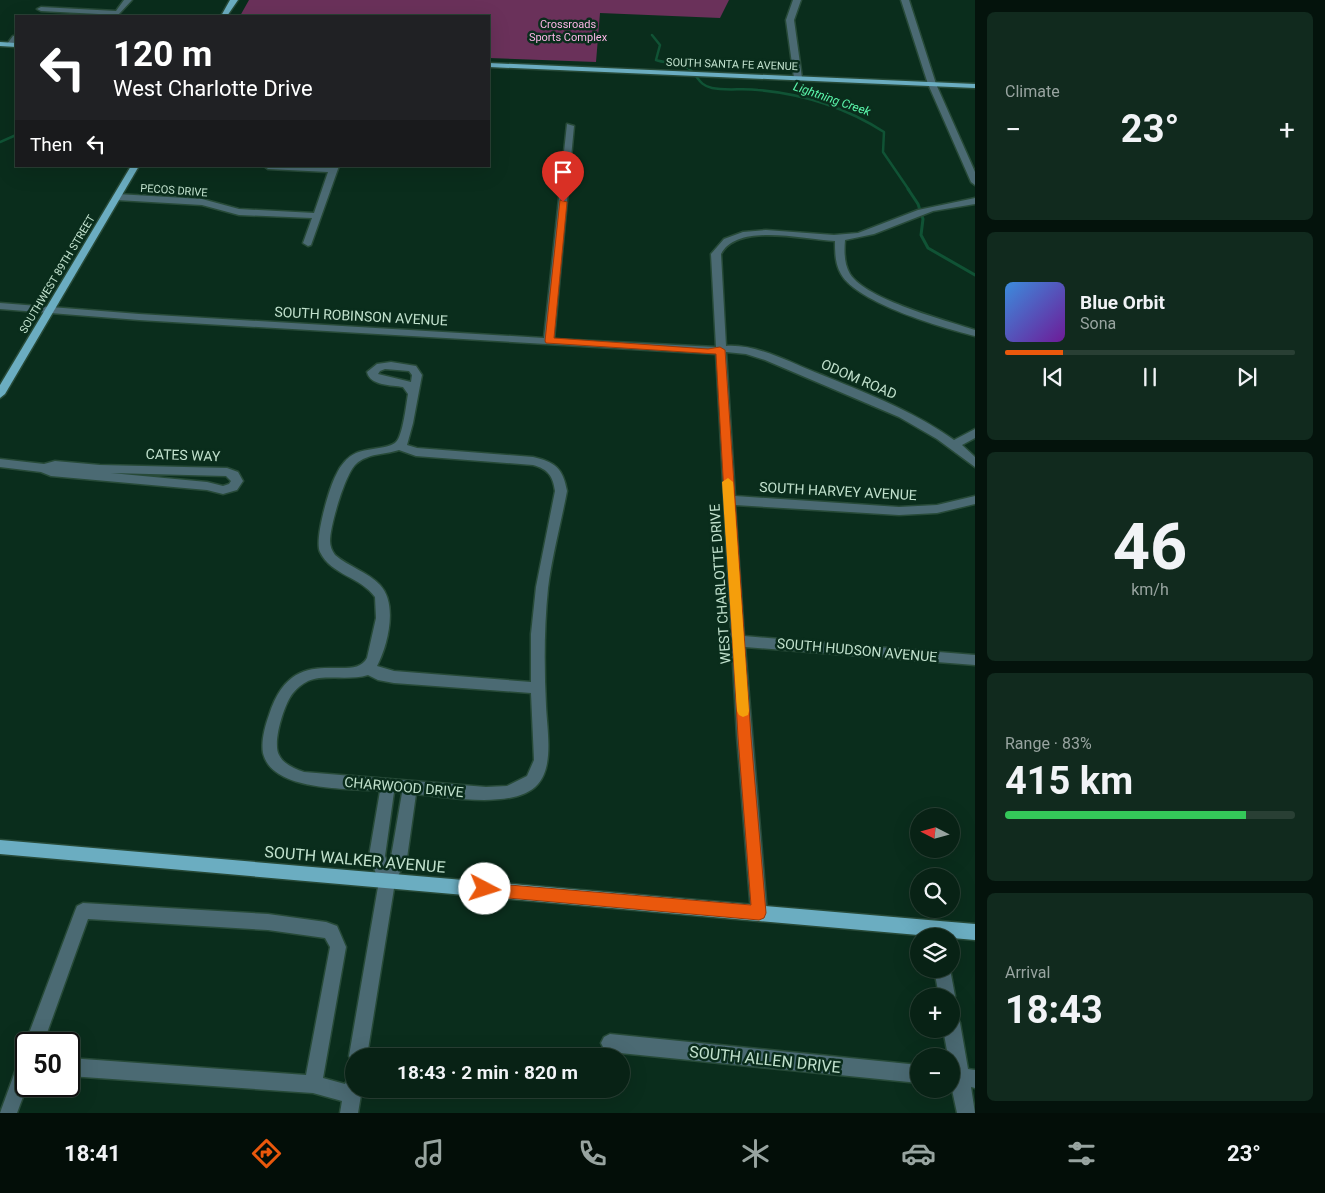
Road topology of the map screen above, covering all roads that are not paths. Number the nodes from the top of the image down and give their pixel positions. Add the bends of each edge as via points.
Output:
1 (48, 0) edge
2 (128, 0) edge
3 (234, 0) edge
4 (797, 0) edge
5 (905, 0) edge
6 (37, 13) edge
7 (225, 15) edge
8 (15, 42) edge
9 (0, 44) edge
10 (490, 66) edge
11 (798, 78) junction
12 (932, 84) junction
13 (975, 86) edge
14 (570, 126) dead end
15 (134, 167) edge
16 (302, 167) edge
17 (335, 168) edge
18 (975, 182) edge
19 (117, 197) junction
20 (975, 201) edge
21 (318, 216) junction
22 (840, 237) junction
23 (308, 243) dead end
24 (0, 306) edge
25 (50, 310) junction
26 (975, 333) edge
27 (549, 341) junction
28 (720, 350) junction
29 (413, 393) dead end
30 (0, 394) edge
31 (975, 433) edge
32 (955, 444) junction
33 (398, 446) junction
34 (0, 463) edge
35 (975, 463) edge
36 (99, 472) junction
37 (729, 500) junction
38 (975, 500) edge
39 (739, 641) junction
40 (975, 660) edge
41 (370, 668) junction
42 (538, 688) junction
43 (388, 786) junction
44 (410, 788) junction
45 (0, 847) edge
46 (387, 881) junction
47 (759, 913) junction
48 (910, 929) edge
49 (960, 932) edge
50 (975, 932) edge
51 (38, 1032) edge
52 (954, 1038) edge
53 (610, 1043) dead end
54 (359, 1048) edge
55 (80, 1068) edge
56 (910, 1073) edge
57 (962, 1078) edge
58 (313, 1084) junction
59 (345, 1089) edge
60 (15, 1094) edge
61 (352, 1098) edge
62 (8, 1113) edge
63 (349, 1113) edge
64 (966, 1113) edge

1 - 6 street
2 - 6 street via 118,13
3 - 7 main road
4 - 11 street via 790,20
5 - 12 street
8 - 9 main road
10 - 11 main road, SOUTH SANTA FE AVENUE
11 - 12 main road, SOUTH SANTA FE AVENUE
12 - 13 main road, SOUTH SANTA FE AVENUE
12 - 18 street
14 - 27 street
15 - 19 main road, SOUTHWEST 89TH STREET
16 - 17 street
17 - 21 street
19 - 21 street, PECOS DRIVE via 202,202 239,212
19 - 25 main road, SOUTHWEST 89TH STREET
20 - 22 street via 928,210 874,232
21 - 23 street
22 - 26 street via 841,263 854,284 881,299
22 - 28 street, WEST CHARLOTTE DRIVE via 773,233 741,235 723,244 716,254
24 - 25 street, SOUTH ROBINSON AVENUE
25 - 27 street, SOUTH ROBINSON AVENUE
25 - 30 main road, SOUTHWEST 89TH STREET
27 - 28 street, SOUTH ROBINSON AVENUE via 708,352
28 - 32 street, ODOM ROAD via 736,349 799,369 887,407
28 - 37 street, WEST CHARLOTTE DRIVE
29 - 33 street via 403,441
31 - 32 street
32 - 35 street, ODOM ROAD
33 - 41 street via 363,454 346,465 338,482 324,540 325,550 332,560 371,585 381,596 383,615
33 - 42 street via 422,453 527,459 545,464 559,479 561,491 542,587
34 - 36 street, CATES WAY via 44,468 51,472
36 - 36 street, CATES WAY via 126,479 223,490 234,487 237,481 227,472
37 - 38 street, SOUTH HARVEY AVENUE via 899,511 937,509
37 - 39 street, WEST CHARLOTTE DRIVE
39 - 40 street, SOUTH HUDSON AVENUE
39 - 47 street, WEST CHARLOTTE DRIVE
41 - 42 street via 378,674 394,677
41 - 43 street, CHARWOOD DRIVE via 308,676 288,690 280,704 271,735 270,753 288,773 304,778
42 - 44 street, CHARWOOD DRIVE via 542,760 533,780 515,791 498,794
43 - 44 street, CHARWOOD DRIVE
43 - 46 street via 377,856
44 - 46 street via 399,858
45 - 46 main road, SOUTH WALKER AVENUE
46 - 47 main road, SOUTH WALKER AVENUE
46 - 54 street
47 - 48 main road, SOUTH WALKER AVENUE
49 - 50 main road, SOUTH WALKER AVENUE
51 - 58 street via 82,911 268,922 326,930 331,932 338,948
52 - 57 street
53 - 56 street, SOUTH ALLEN DRIVE
55 - 58 street
57 - 64 street
58 - 59 street
60 - 62 street
61 - 63 street

